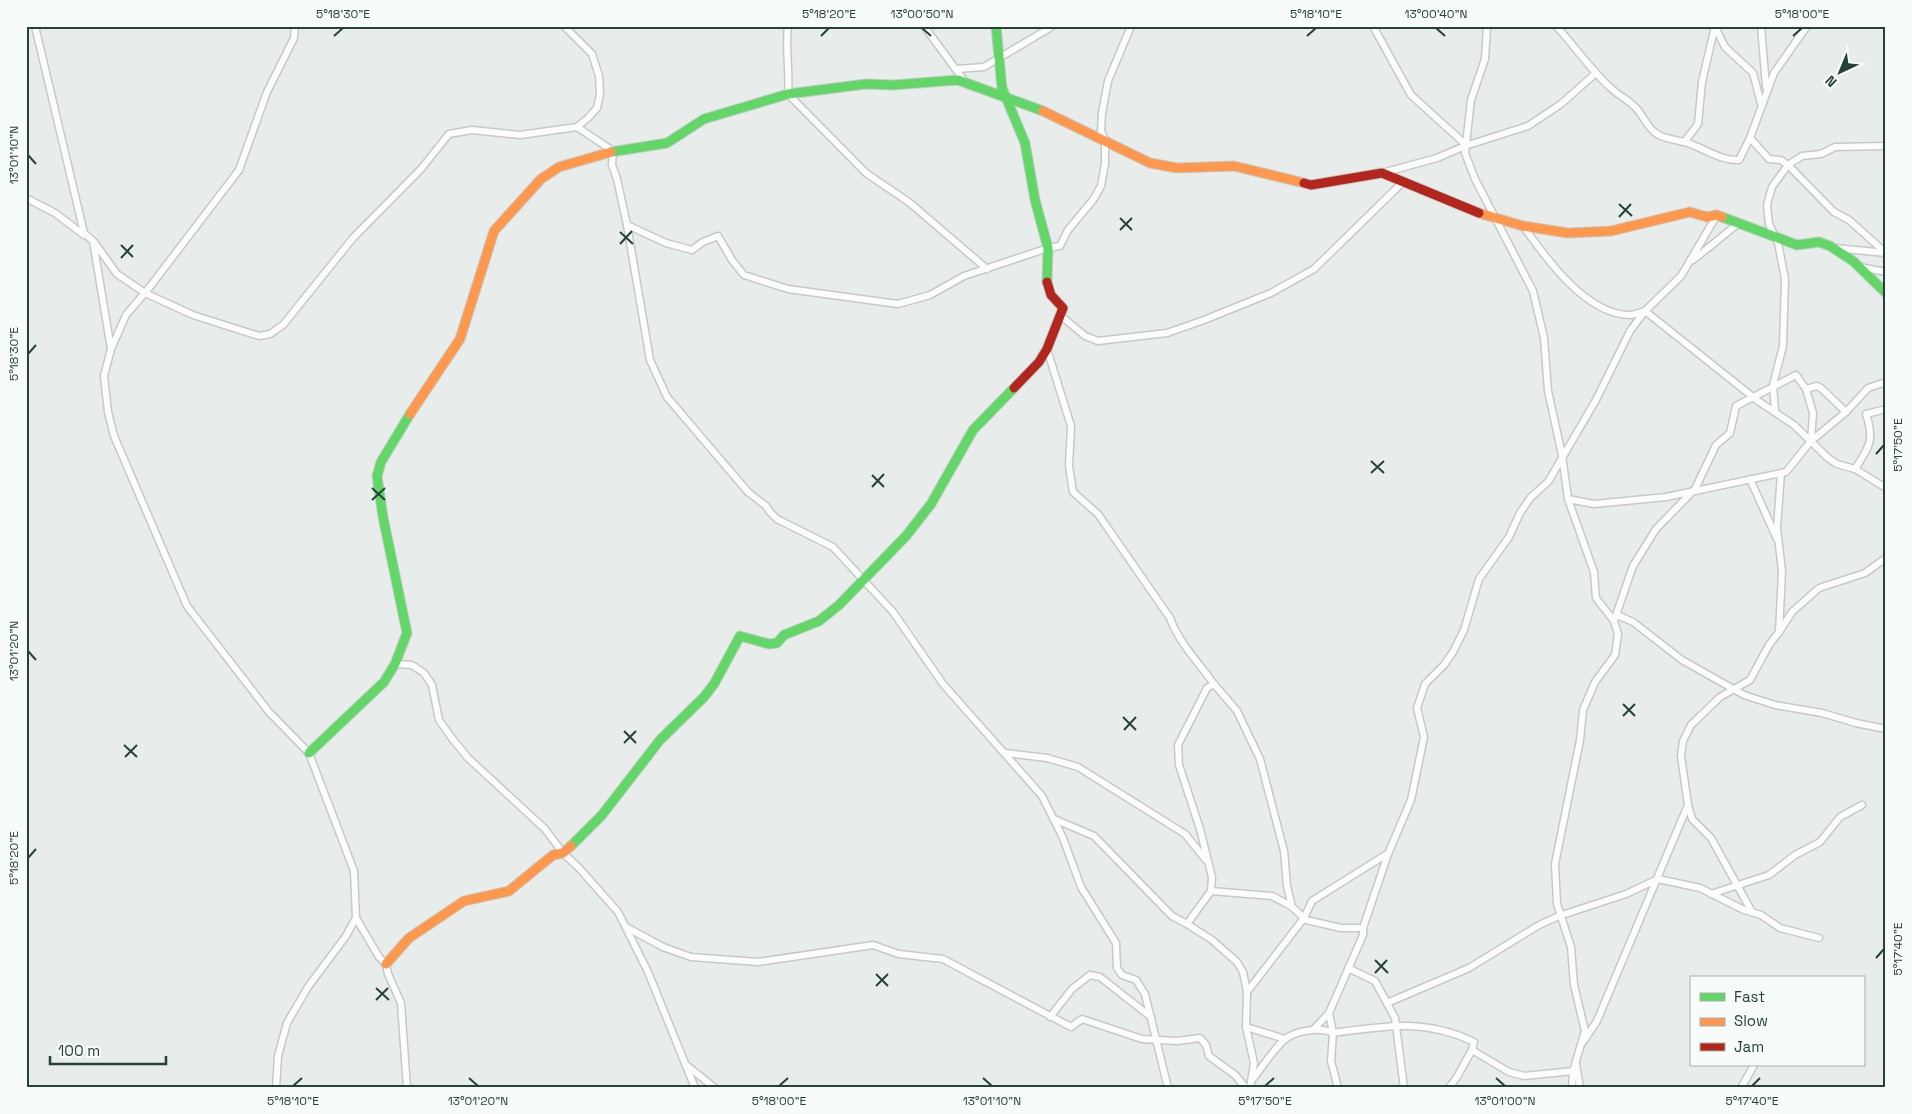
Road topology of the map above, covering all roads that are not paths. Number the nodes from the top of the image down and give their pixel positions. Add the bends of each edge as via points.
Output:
1 (35, 26) edge
2 (295, 26) edge
3 (564, 26) edge
4 (788, 26) edge
5 (924, 26) edge
6 (996, 26) edge
7 (1053, 26) edge
8 (1131, 26) edge
9 (1373, 26) edge
10 (1487, 26) edge
11 (1556, 26) edge
12 (1761, 26) edge
13 (1807, 26) edge
14 (1715, 27) edge
15 (999, 60) junction
16 (956, 70) junction
17 (1596, 73) junction
18 (965, 82) junction
19 (1766, 89) junction
20 (788, 94) junction
21 (1007, 100) junction
22 (1761, 105) junction
23 (577, 127) junction
24 (1750, 138) junction
25 (1105, 140) junction
26 (1685, 141) junction
27 (1465, 145) junction
28 (1886, 146) edge
29 (613, 151) junction
30 (1788, 165) junction
31 (1382, 172) junction
32 (1404, 181) junction
33 (26, 198) edge
34 (1717, 215) junction
35 (1495, 218) junction
36 (1739, 223) junction
37 (627, 225) junction
38 (1523, 226) junction
39 (1775, 236) junction
40 (93, 241) junction
41 (1048, 248) junction
42 (1836, 248) junction
43 (1886, 253) edge
44 (1688, 263) junction
45 (1859, 266) junction
46 (987, 269) junction
47 (1886, 272) edge
48 (144, 293) junction
49 (1886, 293) edge
50 (1646, 311) junction
51 (1060, 315) junction
52 (111, 349) junction
53 (1047, 349) junction
54 (1886, 382) edge
55 (1772, 386) junction
56 (1806, 388) junction
57 (1752, 396) junction
58 (1886, 409) edge
59 (1775, 411) junction
60 (1846, 412) junction
61 (1811, 441) junction
62 (1562, 455) junction
63 (1855, 470) junction
64 (1781, 474) junction
65 (1750, 480) junction
66 (1886, 488) edge
67 (1695, 489) junction
68 (1568, 499) junction
69 (1779, 544) junction
70 (1886, 558) edge
71 (864, 581) junction
72 (1615, 618) junction
73 (1779, 632) junction
74 (395, 664) junction
75 (1214, 684) junction
76 (1734, 689) junction
77 (1886, 728) edge
78 (1005, 752) junction
79 (309, 753) junction
80 (1688, 805) junction
81 (1862, 805) dead end
82 (1054, 819) junction
83 (563, 853) junction
84 (1388, 854) junction
85 (1207, 861) junction
86 (1654, 881) junction
87 (1737, 885) junction
88 (1211, 891) junction
89 (1711, 894) junction
90 (1292, 908) junction
91 (1752, 912) junction
92 (1559, 916) junction
93 (356, 918) junction
94 (1304, 918) junction
95 (1187, 924) junction
96 (626, 927) junction
97 (1363, 928) junction
98 (1819, 938) dead end
99 (386, 964) junction
100 (1348, 968) junction
101 (1247, 992) junction
102 (1387, 1003) junction
103 (1329, 1013) junction
104 (1050, 1017) junction
105 (1151, 1018) junction
106 (1396, 1024) junction
107 (1246, 1027) junction
108 (1314, 1029) junction
109 (1333, 1033) junction
110 (1285, 1039) junction
111 (1158, 1041) junction
112 (1581, 1046) junction
113 (1472, 1050) junction
114 (1576, 1062) junction
115 (684, 1064) junction
116 (1753, 1066) edge
117 (1573, 1071) junction
118 (1249, 1086) edge
119 (276, 1088) edge
120 (407, 1088) edge
121 (694, 1088) edge
122 (715, 1088) edge
123 (1168, 1088) edge
124 (1338, 1088) edge
125 (1404, 1088) edge
126 (1448, 1088) edge
127 (1572, 1088) edge
128 (1580, 1088) edge
129 (1741, 1088) edge

1 - 40 street via 84,234
2 - 48 street via 294,38 267,92 239,170
3 - 23 street via 592,54 599,76 597,108
4 - 20 street
5 - 16 street
6 - 15 street
7 - 15 street
8 - 25 street via 1108,81 1101,131
9 - 27 street via 1411,96
10 - 27 street via 1485,59 1471,100
11 - 17 street
12 - 19 street
13 - 19 street
14 - 22 street via 1725,47 1753,73
14 - 26 street via 1702,82 1698,124
15 - 16 street via 984,67
15 - 21 street via 1002,88
16 - 18 street
17 - 26 street via 1612,90 1632,103 1646,126 1658,136
17 - 27 street via 1561,104 1528,126
18 - 20 street via 866,84
18 - 21 street
19 - 22 street
20 - 29 street via 704,119 667,144
20 - 46 street via 866,173 910,203
21 - 25 street via 1054,115
21 - 41 street via 1024,143
22 - 24 street
23 - 29 street
23 - 48 street via 520,135 472,130 449,134 353,238 283,325 270,334 259,336 193,315
24 - 26 street via 1740,160 1723,158
24 - 30 street via 1769,158
25 - 31 street via 1150,164 1163,167 1234,166 1311,185
25 - 41 street via 1101,186 1060,246
27 - 31 street via 1437,158
27 - 35 street via 1475,179
28 - 30 street via 1835,147 1821,154 1802,156
29 - 37 street via 612,165
29 - 74 street via 559,167 541,179 494,231 484,254 460,339 381,462 378,488 407,633
30 - 39 street via 1772,187 1767,205 1769,224
30 - 43 street via 1834,212 1849,220
31 - 32 street
32 - 35 street
32 - 51 street via 1314,269 1271,293 1221,313 1167,333 1098,341 1085,336
33 - 40 street via 55,213
34 - 36 street
34 - 38 street via 1707,217 1690,212 1611,231 1568,233
34 - 44 street
35 - 38 street
35 - 62 street via 1533,291 1544,338 1548,391
36 - 39 street
36 - 44 street
37 - 46 street via 666,243 692,250 718,236 744,275 788,289 864,301 898,304
37 - 71 street via 650,360 667,397 748,492 778,519 833,547
38 - 50 street via 1546,258 1586,299 1630,315
39 - 42 street via 1797,245 1819,242
39 - 55 street via 1785,280 1783,346
40 - 48 street via 118,274
40 - 52 street
41 - 46 street
41 - 51 street via 1047,285 1063,308
42 - 43 street
42 - 45 street
44 - 50 street via 1681,276
45 - 47 street
45 - 49 street
48 - 52 street via 126,315
50 - 57 street
50 - 62 street via 1630,331 1596,400
51 - 53 street
52 - 79 street via 104,376 114,436 177,586 187,606 263,705
53 - 71 street via 1039,362 973,430 917,523
53 - 75 street via 1071,426 1069,466 1073,492 1098,514
54 - 60 street via 1868,388
55 - 56 street via 1796,375
55 - 57 street
55 - 59 street
56 - 60 street via 1822,388
56 - 61 street via 1812,414
57 - 59 street
57 - 67 street via 1736,406 1730,433 1716,445
58 - 63 street via 1866,414 1871,428 1871,443
59 - 61 street
60 - 61 street
61 - 63 street via 1837,464
61 - 64 street via 1793,466
62 - 68 street
62 - 84 street via 1548,482 1520,513 1509,537 1479,579 1464,630 1453,652 1425,684 1417,708 1424,736 1411,800
63 - 66 street
64 - 65 street
64 - 69 street
65 - 67 street
65 - 69 street
67 - 68 street via 1666,497 1594,504
67 - 72 street via 1656,529 1633,566
68 - 72 street via 1594,572 1596,598
69 - 73 street via 1782,571
70 - 73 street via 1865,574 1819,588 1792,612
71 - 78 street via 894,612 943,684
71 - 83 street via 818,621 784,636 777,643 740,636 704,697 660,740 602,815
72 - 76 street via 1632,622 1682,660
72 - 92 street via 1618,646 1595,682 1583,710 1580,740 1557,847 1555,886
73 - 76 street via 1750,680
74 - 79 street via 384,682
74 - 83 street via 412,665 424,673 432,685 439,720 451,737 468,758 546,829
75 - 85 street via 1207,688 1178,746 1179,765
75 - 90 street via 1237,711 1260,759 1284,851
76 - 77 street via 1775,705
76 - 80 street via 1720,697 1690,725 1681,756
78 - 82 street via 1016,769 1042,796
78 - 85 street via 1047,758 1078,767 1185,834
79 - 93 street via 354,871
80 - 86 street
80 - 87 street via 1692,819 1711,838
81 - 87 street via 1840,817 1820,842 1769,874
82 - 95 street via 1094,836 1172,916
82 - 105 street via 1082,886 1116,943 1117,968 1122,975 1136,980 1145,994
83 - 96 street via 606,898
83 - 99 street via 553,855 509,890 464,901 409,938
84 - 94 street via 1312,901
84 - 97 street
85 - 88 street via 1212,877
86 - 89 street via 1658,879 1700,888
86 - 92 street via 1626,894
86 - 112 street via 1597,1021
87 - 89 street
87 - 91 street
88 - 90 street via 1272,896
88 - 95 street
89 - 91 street
90 - 94 street
91 - 98 street via 1792,933
92 - 102 street via 1469,968
92 - 112 street via 1571,947 1574,985 1585,1031
93 - 99 street
93 - 119 street via 287,1023 278,1056
94 - 97 street via 1341,928
94 - 101 street
95 - 101 street via 1212,940 1236,962 1243,972
96 - 104 street via 663,947 691,957 758,962 873,945 900,954 943,959
96 - 115 street
97 - 100 street
99 - 120 street via 401,1003
100 - 102 street via 1375,982
100 - 103 street
101 - 107 street
102 - 106 street
103 - 108 street
103 - 109 street
104 - 105 street via 1072,989 1090,974 1100,978
104 - 111 street via 1071,1027 1082,1019 1142,1039
105 - 111 street
106 - 109 street
106 - 113 street via 1456,1033 1474,1042
106 - 125 street
107 - 110 street
107 - 118 street via 1254,1063
108 - 109 street
108 - 110 street
109 - 124 street via 1331,1060
110 - 118 street
111 - 118 street via 1200,1038 1209,1056
111 - 123 street
112 - 114 street
113 - 117 street via 1509,1072 1524,1076
113 - 126 street
114 - 117 street
114 - 128 street
115 - 121 street
115 - 122 street
116 - 129 street
117 - 127 street

